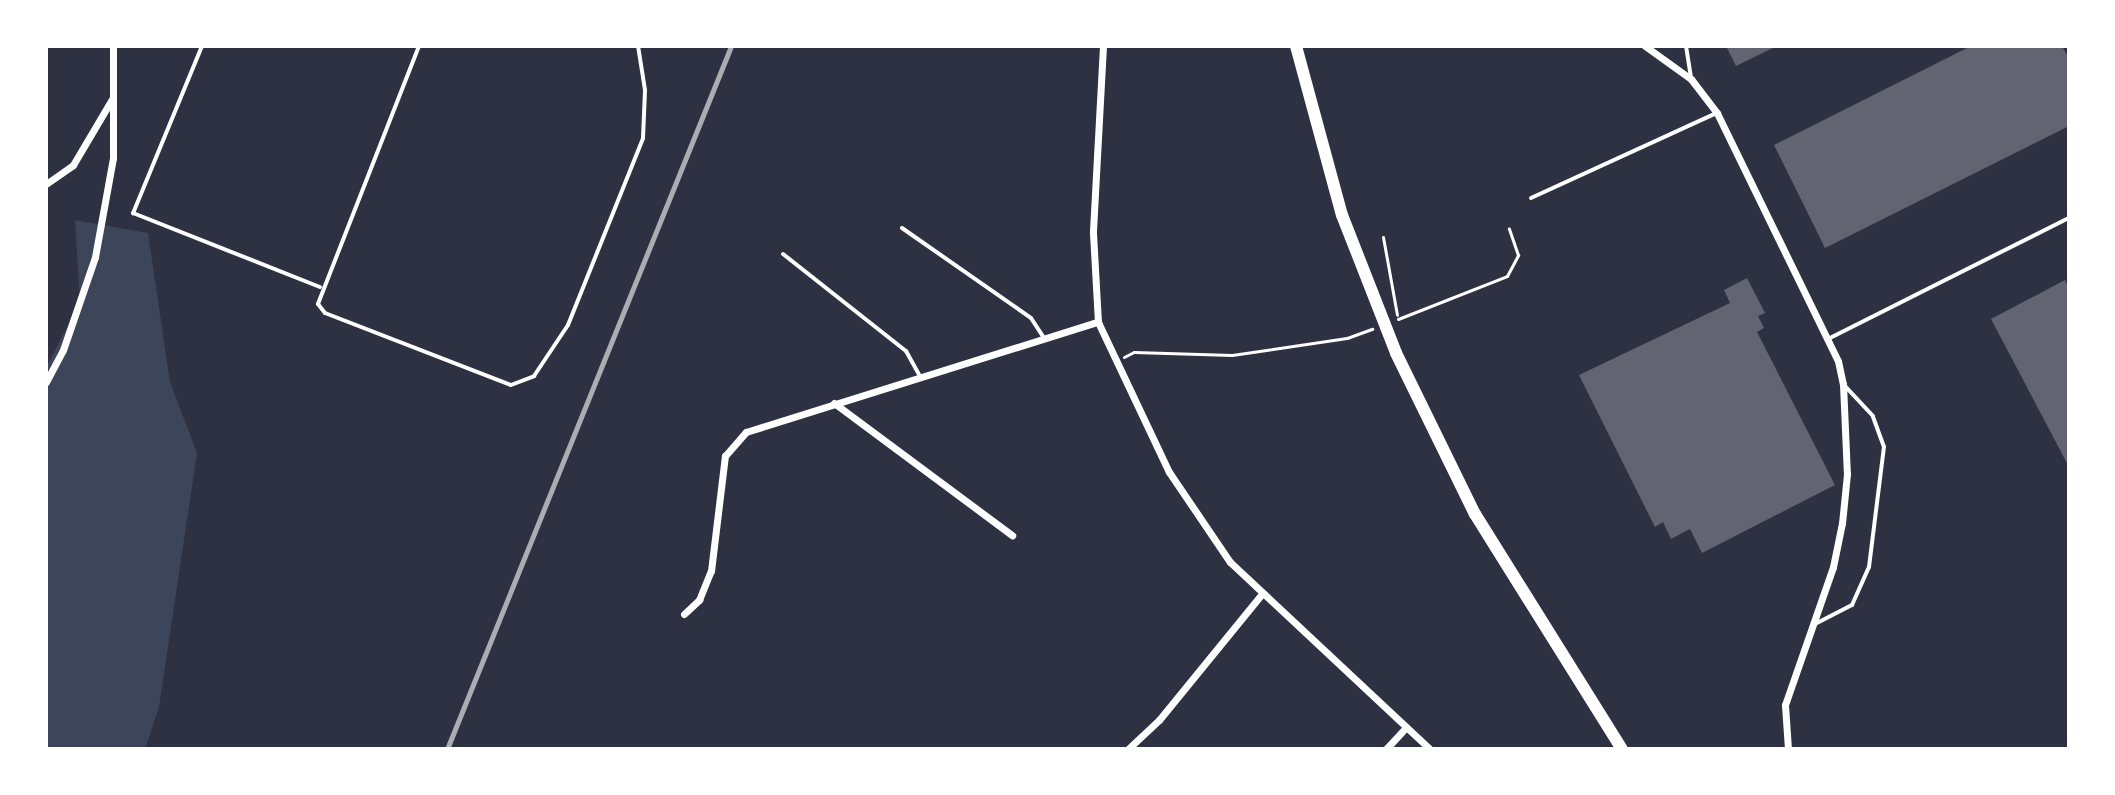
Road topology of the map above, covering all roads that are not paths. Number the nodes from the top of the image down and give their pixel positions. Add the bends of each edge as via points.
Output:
1 (113, 46) edge
2 (202, 46) edge
3 (419, 46) edge
4 (638, 46) edge
5 (1103, 46) edge
6 (1296, 46) edge
7 (1645, 46) edge
8 (1686, 46) edge
9 (1691, 79) junction
10 (113, 98) junction
11 (1717, 113) junction
12 (46, 184) edge
13 (1531, 198) dead end
14 (2069, 218) edge
15 (902, 228) dead end
16 (783, 254) dead end
17 (321, 287) junction
18 (1098, 322) junction
19 (1044, 338) junction
20 (1827, 339) junction
21 (920, 376) junction
22 (46, 382) edge
23 (1843, 384) junction
24 (834, 403) junction
25 (1012, 535) dead end
26 (1260, 596) junction
27 (684, 614) dead end
28 (1812, 624) junction
29 (1404, 730) junction
30 (1128, 749) edge
31 (1386, 749) edge
32 (1430, 749) edge
33 (1622, 749) edge
34 (1788, 749) edge

1 - 10 street
2 - 17 lane via 133,213
3 - 17 lane
4 - 17 lane via 645,90 643,138 568,325 534,376 521,384 500,384 325,313 318,304
5 - 18 street via 1093,233
6 - 33 main road via 1342,215 1396,353 1475,514
7 - 9 street
8 - 9 lane
9 - 11 street
10 - 12 street via 83,152
10 - 22 street via 113,158 95,257 63,350
11 - 13 lane
11 - 20 street
14 - 20 lane
15 - 19 lane via 1031,318
16 - 21 lane via 906,351
18 - 19 street
18 - 26 street via 1169,472 1200,522
19 - 21 street
20 - 23 street
21 - 24 street
23 - 28 street via 1847,474 1842,523
23 - 28 lane via 1873,416 1882,438 1869,567 1852,605 1839,616
24 - 25 street
24 - 27 street via 756,427 730,447 718,489 711,571 699,600
26 - 29 street
26 - 30 street via 1159,720
28 - 34 street via 1785,705
29 - 31 street
29 - 32 street

